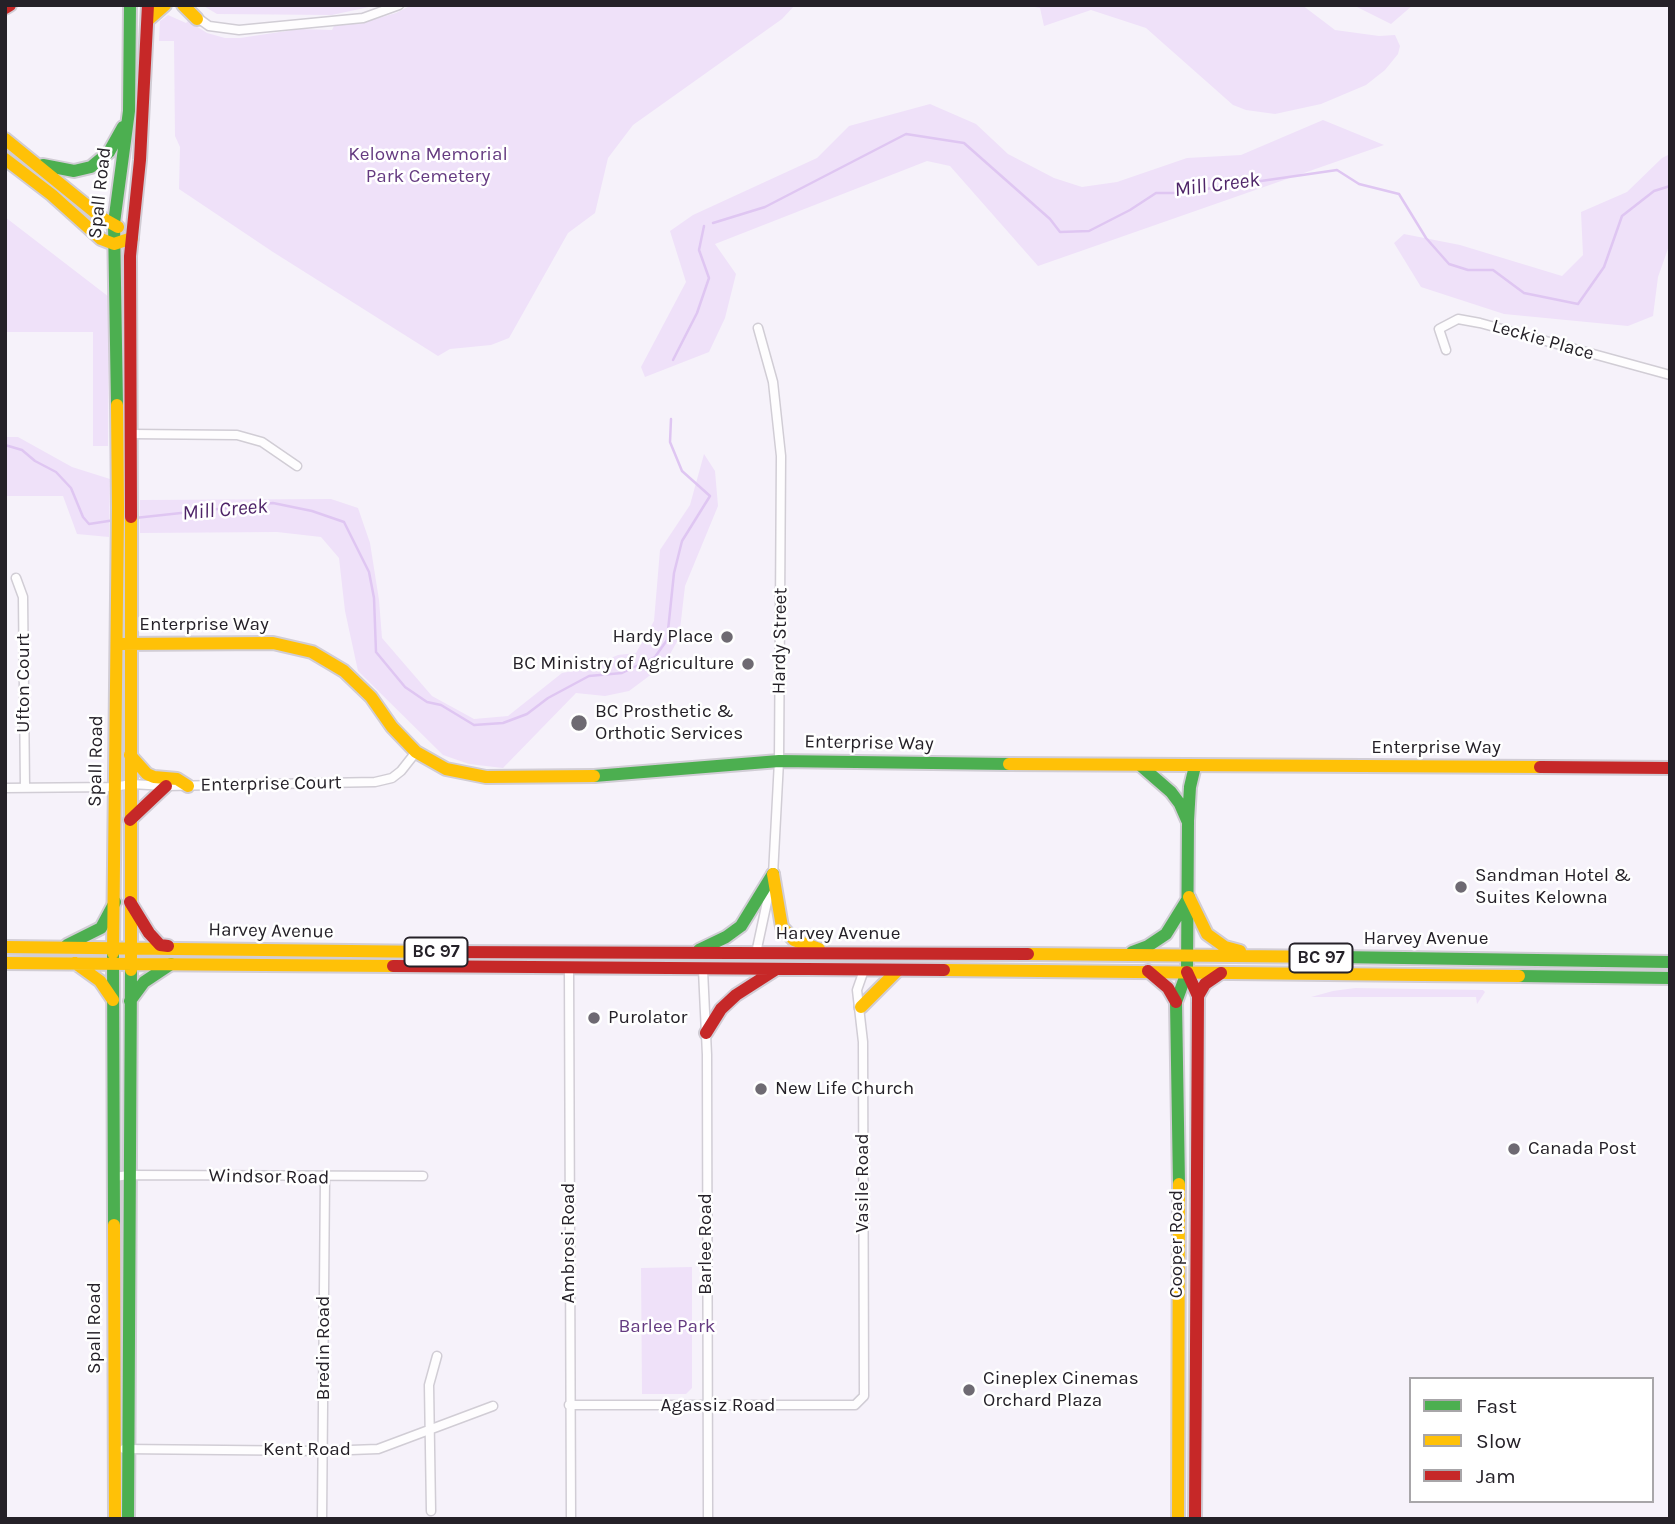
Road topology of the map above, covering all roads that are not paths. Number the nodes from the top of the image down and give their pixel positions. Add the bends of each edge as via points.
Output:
1 (10, 5) edge
2 (122, 5) edge
3 (130, 5) edge
4 (148, 5) edge
5 (165, 5) edge
6 (185, 5) edge
7 (399, 5) edge
8 (5, 8) edge
9 (197, 19) joint
10 (148, 20) junction
11 (130, 26) junction
12 (128, 111) junction
13 (5, 139) edge
14 (5, 159) edge
15 (36, 163) junction
16 (114, 223) junction
17 (132, 238) junction
18 (114, 244) junction
19 (758, 328) dead end
20 (1447, 350) dead end
21 (1670, 375) edge
22 (131, 434) junction
23 (297, 466) dead end
24 (16, 578) dead end
25 (117, 644) junction
26 (132, 644) junction
27 (416, 752) junction
28 (130, 755) junction
29 (779, 761) junction
30 (1140, 765) junction
31 (1195, 766) junction
32 (1669, 768) edge
33 (131, 784) junction
34 (166, 786) junction
35 (188, 786) junction
36 (5, 788) edge
37 (24, 788) junction
38 (114, 788) junction
39 (130, 820) junction
40 (1188, 821) junction
41 (773, 874) junction
42 (1189, 897) junction
43 (115, 902) junction
44 (130, 902) junction
45 (5, 947) edge
46 (61, 947) junction
47 (114, 947) junction
48 (131, 948) junction
49 (177, 948) junction
50 (601, 951) junction
51 (694, 952) junction
52 (756, 953) junction
53 (828, 953) junction
54 (904, 954) junction
55 (1123, 955) junction
56 (1188, 955) junction
57 (1263, 956) junction
58 (1518, 959) junction
59 (1669, 962) edge
60 (5, 963) edge
61 (75, 963) junction
62 (114, 964) junction
63 (131, 964) junction
64 (171, 964) junction
65 (569, 968) junction
66 (703, 970) junction
67 (722, 970) junction
68 (775, 970) junction
69 (864, 970) junction
70 (898, 970) junction
71 (1148, 971) junction
72 (1187, 972) junction
73 (1220, 973) junction
74 (1499, 976) junction
75 (1670, 978) edge
76 (1198, 996) junction
77 (113, 1000) junction
78 (130, 1002) junction
79 (1176, 1002) junction
80 (861, 1007) junction
81 (706, 1033) junction
82 (129, 1175) junction
83 (423, 1176) dead end
84 (114, 1177) junction
85 (325, 1177) junction
86 (437, 1356) dead end
87 (864, 1396) joint
88 (569, 1405) junction
89 (493, 1406) dead end
90 (706, 1406) junction
91 (430, 1432) junction
92 (114, 1448) junction
93 (129, 1449) junction
94 (323, 1451) junction
95 (431, 1511) dead end
96 (115, 1519) edge
97 (128, 1519) edge
98 (322, 1519) edge
99 (571, 1519) edge
100 (708, 1519) edge
101 (1178, 1519) edge
102 (1195, 1519) edge

1 - 8 main road
2 - 11 main road
3 - 11 main road, Spall Road
4 - 10 main road, Spall Road
5 - 10 main road
6 - 9 main road
7 - 9 street via 363,18 240,30 209,26
10 - 17 main road, Spall Road
11 - 12 main road, Spall Road
12 - 15 main road via 109,152 91,167 58,170
12 - 16 main road, Spall Road
13 - 15 main road
14 - 18 main road
15 - 16 main road
16 - 17 main road
16 - 18 main road, Spall Road
17 - 18 main road
17 - 22 main road, Spall Road
18 - 25 main road, Spall Road
19 - 29 street, Hardy Street via 776,393 781,456
20 - 21 street, Leckie Place via 1439,329 1458,320
22 - 23 street via 237,435 262,442
22 - 26 main road, Spall Road
24 - 37 street, Ufton Court via 23,597
25 - 26 main road, Enterprise Way
25 - 38 main road, Spall Road
26 - 27 main road, Enterprise Way via 273,643 312,652 344,671
26 - 28 main road, Spall Road
27 - 29 main road, Enterprise Way via 446,769 486,777 595,776
27 - 35 street, Enterprise Court via 392,778 375,782
28 - 33 main road, Spall Road
28 - 35 main road via 154,778 177,779
29 - 30 main road, Enterprise Way
29 - 41 street, Hardy Street
30 - 31 main road, Enterprise Way
30 - 40 main road via 1171,792
31 - 32 main road, Enterprise Way
31 - 40 main road, Cooper Road
33 - 34 street, Enterprise Court
33 - 38 street, Enterprise Court
33 - 39 main road, Spall Road
34 - 35 street, Enterprise Court
34 - 39 main road
36 - 37 street, Enterprise Court
37 - 38 street, Enterprise Court
38 - 43 main road, Spall Road
39 - 44 main road, Spall Road
40 - 42 main road, Cooper Road
41 - 51 main road via 741,926
41 - 52 street, Hardy Street
41 - 53 main road via 782,928 794,940
42 - 55 main road via 1166,934
42 - 56 main road, Cooper Road
42 - 57 main road via 1207,934 1225,947
43 - 46 main road via 101,928
43 - 47 main road, Spall Road
44 - 48 main road, Spall Road
44 - 49 main road via 160,944
45 - 46 main road, Harvey Avenue / BC 97
46 - 47 main road, Harvey Avenue / BC 97
47 - 48 main road, Harvey Avenue / BC 97
47 - 62 main road, Spall Road
48 - 49 main road, Harvey Avenue / BC 97
48 - 63 main road, Spall Road
49 - 50 main road, Harvey Avenue / BC 97
50 - 51 main road, Harvey Avenue / BC 97
50 - 65 main road
51 - 52 main road, Harvey Avenue / BC 97
52 - 53 main road, Harvey Avenue / BC 97
52 - 67 main road
53 - 54 main road, Harvey Avenue / BC 97
54 - 55 main road, Harvey Avenue / BC 97
54 - 69 main road via 876,961
55 - 56 main road, Harvey Avenue / BC 97
56 - 57 main road, Harvey Avenue / BC 97
56 - 72 main road, Cooper Road
57 - 58 main road, Harvey Avenue / BC 97
58 - 59 main road, Harvey Avenue / BC 97
58 - 74 main road
60 - 61 main road, Harvey Avenue / BC 97
61 - 62 main road, Harvey Avenue / BC 97
61 - 77 main road via 100,981
62 - 63 main road, Harvey Avenue / BC 97
62 - 77 main road, Spall Road
63 - 64 main road, Harvey Avenue / BC 97
63 - 78 main road, Spall Road
64 - 65 main road, Harvey Avenue / BC 97
64 - 78 main road via 144,982
65 - 66 main road, Harvey Avenue / BC 97
65 - 88 street, Ambrosi Road
66 - 67 main road, Harvey Avenue / BC 97
66 - 81 street, Barlee Road
67 - 68 main road, Harvey Avenue / BC 97
68 - 69 main road, Harvey Avenue / BC 97
68 - 81 main road via 736,995
69 - 70 main road, Harvey Avenue / BC 97
69 - 80 street, Vasile Road via 857,990
70 - 71 main road, Harvey Avenue / BC 97
70 - 80 main road
71 - 72 main road, Harvey Avenue / BC 97
71 - 79 main road
72 - 73 main road, Harvey Avenue / BC 97
72 - 76 main road, Cooper Road
72 - 79 main road, Cooper Road
73 - 74 main road, Harvey Avenue / BC 97
73 - 76 main road
74 - 75 main road, Harvey Avenue / BC 97
76 - 102 main road, Cooper Road
77 - 84 main road, Spall Road
78 - 82 main road, Spall Road
79 - 101 main road, Cooper Road
80 - 87 street, Vasile Road
81 - 90 street, Barlee Road
82 - 84 street, Windsor Road
82 - 85 street, Windsor Road
82 - 93 main road, Spall Road
83 - 85 street, Windsor Road
84 - 92 main road, Spall Road
85 - 94 street, Bredin Road
86 - 91 street via 429,1385
87 - 90 street, Agassiz Road via 855,1405
88 - 90 street, Agassiz Road
88 - 99 street, Ambrosi Road
89 - 91 street, Kent Road
90 - 100 street, Barlee Road
91 - 94 street, Kent Road via 378,1449
91 - 95 street
92 - 93 street, Kent Road
92 - 96 main road, Spall Road
93 - 94 street, Kent Road
93 - 97 main road, Spall Road
94 - 98 street, Bredin Road

